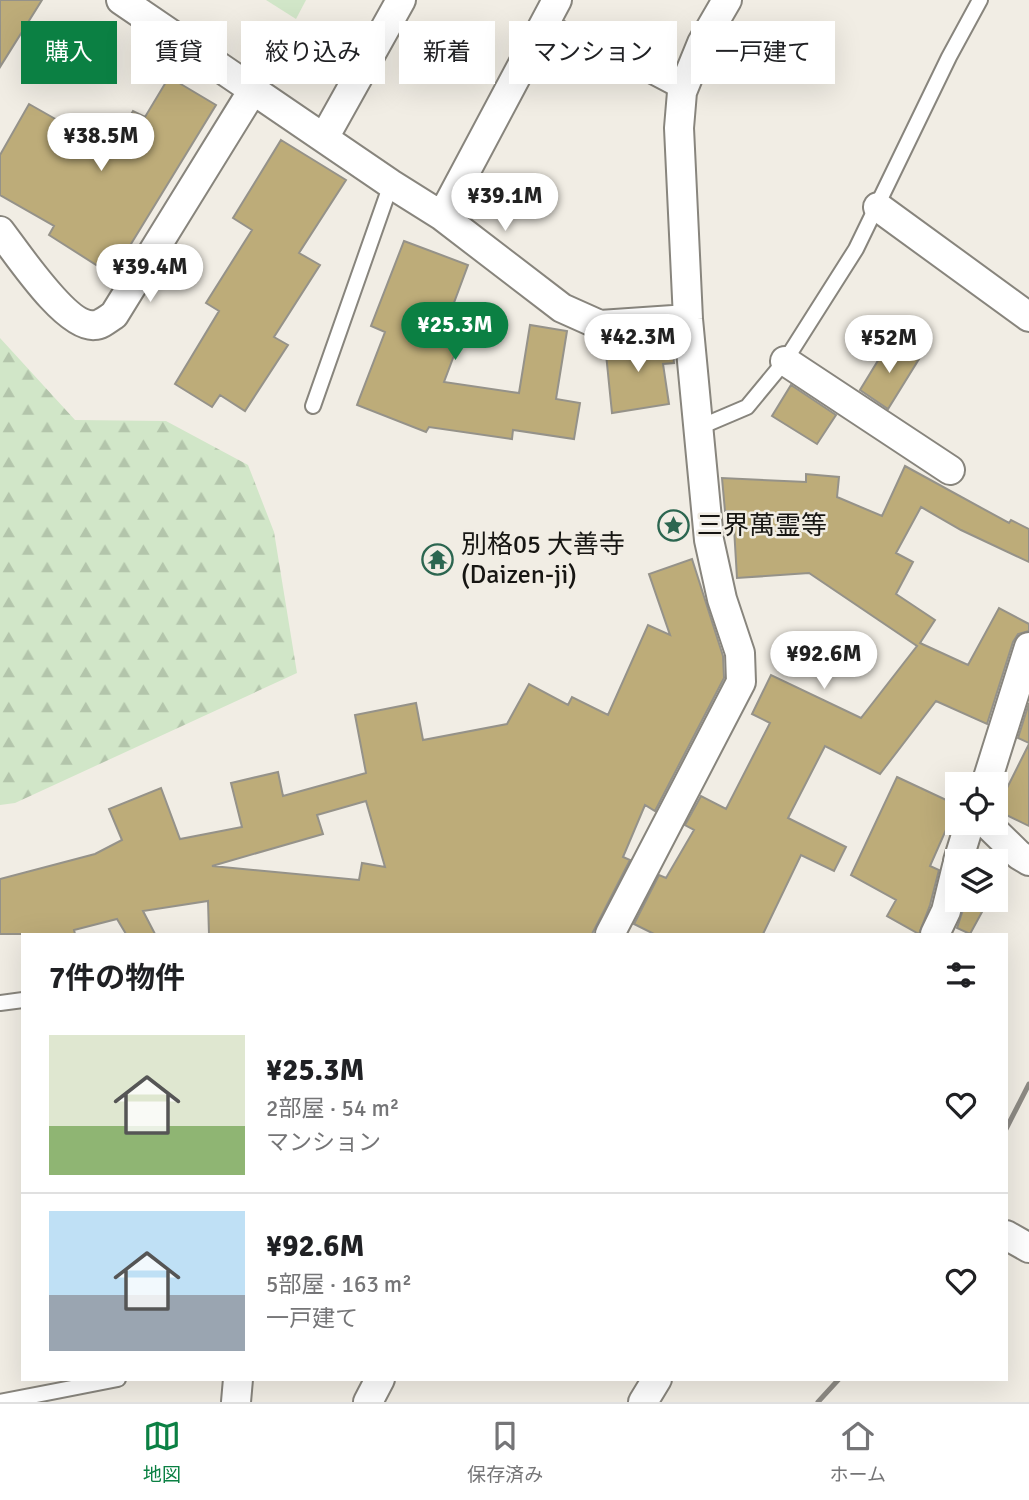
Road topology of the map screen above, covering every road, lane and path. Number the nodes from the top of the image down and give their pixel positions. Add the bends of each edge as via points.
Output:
1 (121, 0) edge
2 (401, 0) edge
3 (727, 0) edge
4 (980, 0) edge
5 (552, 10) edge
6 (253, 90) junction
7 (682, 92) junction
8 (324, 138) junction
9 (391, 184) junction
10 (878, 207) junction
11 (442, 216) junction
12 (0, 231) edge
13 (1029, 317) edge
14 (688, 319) junction
15 (785, 361) junction
16 (313, 406) dead end
17 (700, 427) junction
18 (950, 470) dead end
19 (1029, 647) edge
20 (990, 772) edge
21 (998, 835) edge
22 (1029, 861) edge
23 (946, 912) edge
24 (611, 933) edge
25 (935, 933) edge
26 (21, 1000) edge
27 (0, 1003) edge
28 (1008, 1236) edge
29 (1029, 1248) edge
30 (108, 1381) edge
31 (239, 1381) edge
32 (379, 1381) edge
33 (656, 1381) edge
34 (0, 1402) edge
35 (236, 1402) edge
36 (368, 1402) edge
37 (643, 1402) edge

1 - 6 street
2 - 8 street
3 - 7 street via 702,43
4 - 10 lane via 948,57
5 - 7 lane
5 - 11 street
6 - 8 street
6 - 12 street via 114,315 96,325 77,322 44,289
7 - 14 street via 679,128
8 - 9 street
9 - 11 street
9 - 16 lane
10 - 13 street
10 - 15 lane
11 - 14 street via 562,308 600,325
14 - 17 street
15 - 17 lane via 747,407
15 - 18 street
17 - 24 street via 709,540 740,653 741,682
19 - 20 street
21 - 22 street
23 - 25 street
26 - 27 lane
28 - 29 street
30 - 34 lane
31 - 35 street
32 - 36 street
33 - 37 street

